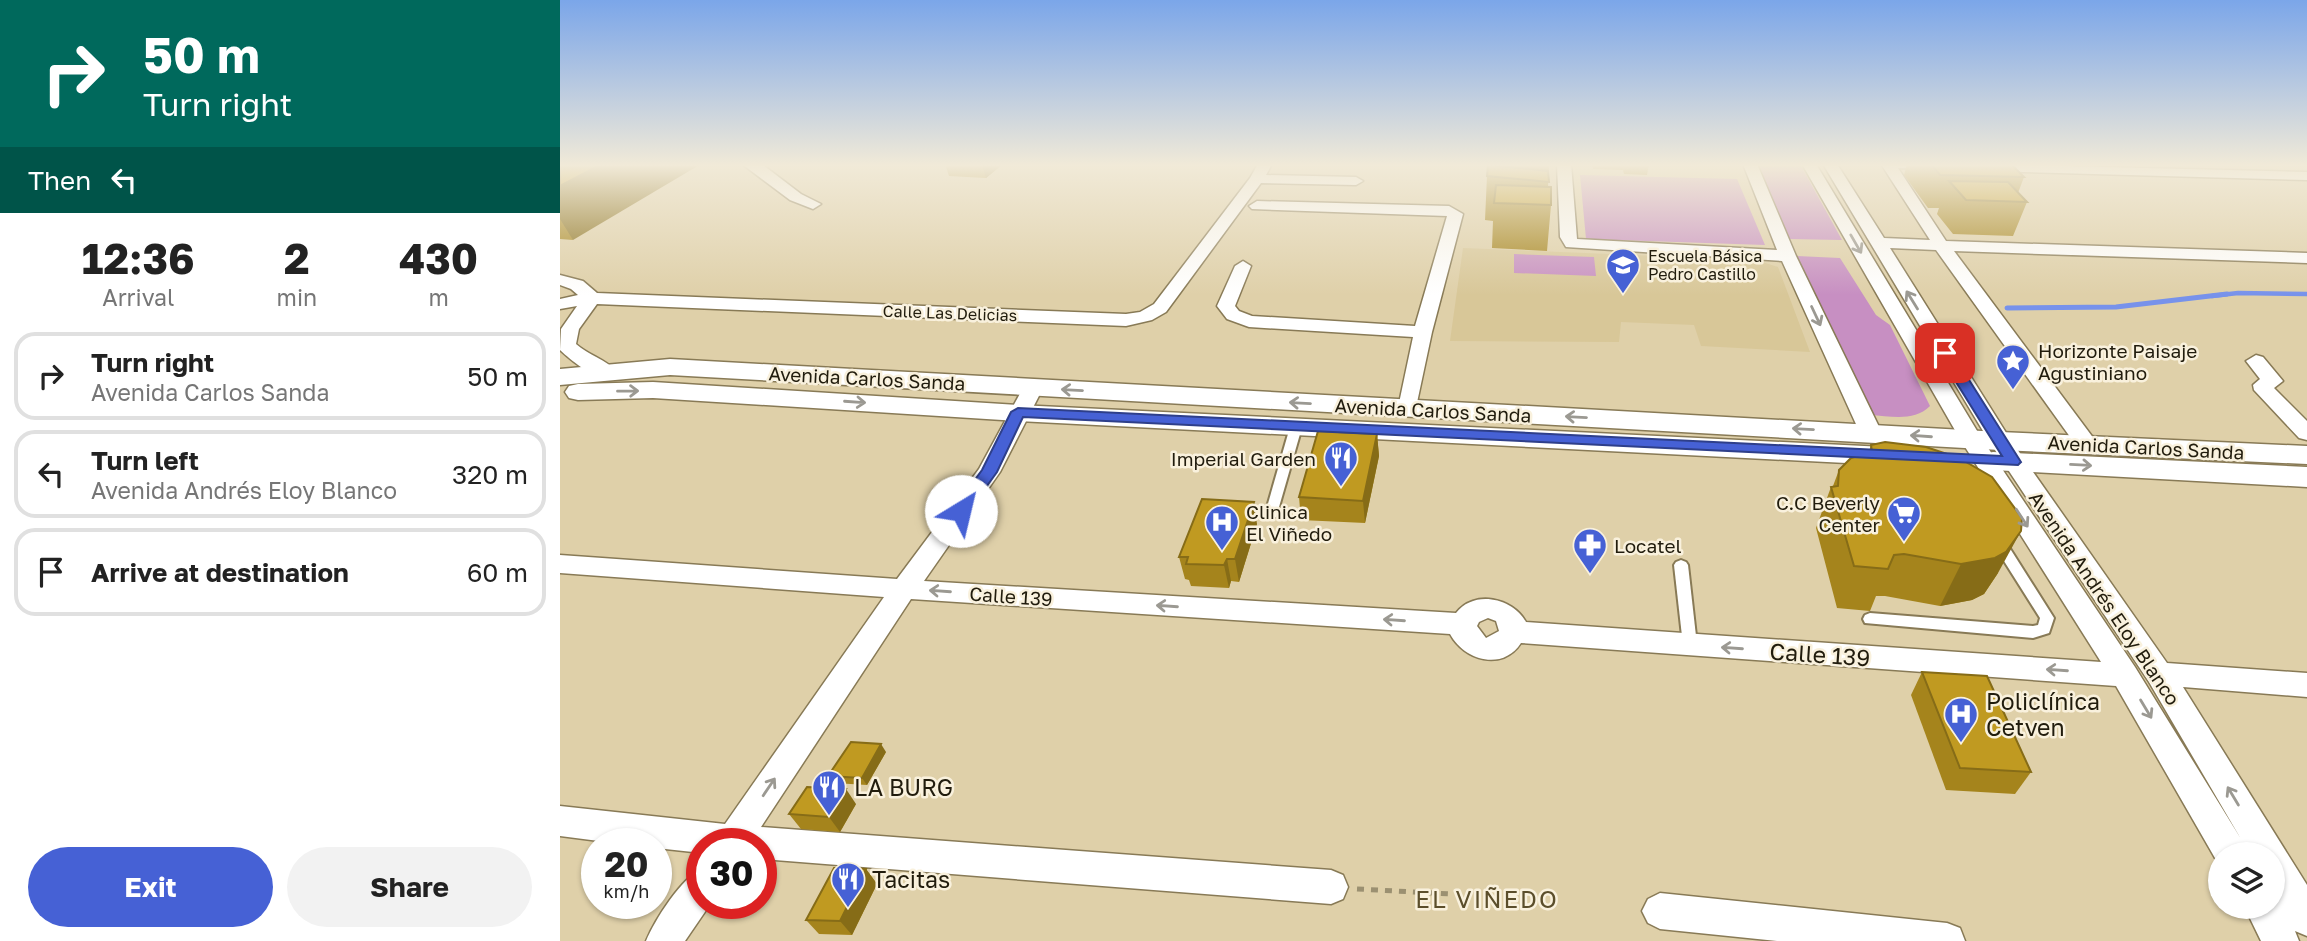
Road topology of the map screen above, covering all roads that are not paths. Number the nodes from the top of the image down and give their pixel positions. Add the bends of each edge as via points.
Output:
1 (1234, 208) edge
2 (1330, 208) edge
3 (1566, 208) edge
4 (1768, 208) edge
5 (1837, 208) edge
6 (1856, 208) edge
7 (1917, 208) edge
8 (1877, 243) junction
9 (1941, 245) junction
10 (1788, 256) junction
11 (2307, 258) edge
12 (1243, 266) dead end
13 (560, 280) edge
14 (592, 298) junction
15 (560, 304) edge
16 (1423, 332) junction
17 (2256, 360) dead end
18 (606, 370) junction
19 (560, 377) edge
20 (1032, 388) junction
21 (560, 394) edge
22 (1408, 408) junction
23 (1018, 412) junction
24 (1296, 427) junction
25 (1871, 433) junction
26 (2307, 433) edge
27 (2085, 443) junction
28 (1992, 451) junction
29 (2307, 455) edge
30 (2307, 477) edge
31 (1271, 514) dead end
32 (1989, 527) edge
33 (560, 564) edge
34 (1681, 565) dead end
35 (904, 589) junction
36 (1870, 619) dead end
37 (1690, 645) junction
38 (2159, 674) junction
39 (2125, 675) junction
40 (2307, 685) edge
41 (560, 821) edge
42 (742, 828) edge
43 (686, 836) edge
44 (2224, 842) edge
45 (2261, 842) edge
46 (777, 845) edge
47 (2285, 882) edge
48 (1331, 887) road end
49 (686, 909) edge
50 (1660, 911) dead end
51 (2307, 918) edge
52 (2268, 919) edge
53 (664, 941) edge
54 (1947, 941) edge
55 (2281, 941) edge

1 - 14 street, Calle Las Delicias via 1160,308 1126,320
2 - 16 street via 1455,214
3 - 10 street via 1572,244
4 - 10 street
5 -> 28 street, Avenida Andrés Eloy Blanco
6 - 8 street, Avenida Andrés Eloy Blanco
7 - 9 street
8 - 9 street
28 -> 8 street, Avenida Andrés Eloy Blanco
9 - 11 street
9 - 27 street
10 -> 25 street
12 - 16 street via 1226,306 1248,321
13 - 14 street via 578,285
14 - 15 street, Calle Las Delicias
14 - 18 street via 570,329 566,345 581,359
16 - 22 street
17 - 26 street via 2273,381 2263,384 2264,390
18 - 19 street, Avenida Carlos Sanda
18 - 20 street, Avenida Carlos Sanda via 670,367
22 -> 20 street, Avenida Carlos Sanda
20 - 23 street
21 -> 23 street, Avenida Carlos Sanda via 653,390
25 -> 22 street, Avenida Carlos Sanda
23 - 24 street, Avenida Carlos Sanda
23 - 35 street via 989,472
24 - 28 street, Avenida Carlos Sanda
24 - 31 lane
28 -> 25 street, Avenida Carlos Sanda
27 - 28 street, Avenida Carlos Sanda
27 - 29 street, Avenida Carlos Sanda
28 -> 30 street, Avenida Carlos Sanda
28 - 38 street, Avenida Andrés Eloy Blanco
28 -> 39 street, Avenida Andrés Eloy Blanco
32 - 36 lane via 2047,618 2044,629 2033,632
33 - 35 street, Calle 139
34 - 37 lane
37 -> 35 street, Calle 139 via 1515,632 1505,613 1489,608 1472,612 1462,624
42 -> 35 street
39 -> 37 street, Calle 139
38 - 40 street
45 -> 38 street, Avenida Andrés Eloy Blanco
39 -> 44 street, Avenida Andrés Eloy Blanco
41 - 43 street
46 - 48 street
47 - 51 street
49 - 53 street
50 - 54 street
52 - 55 street

